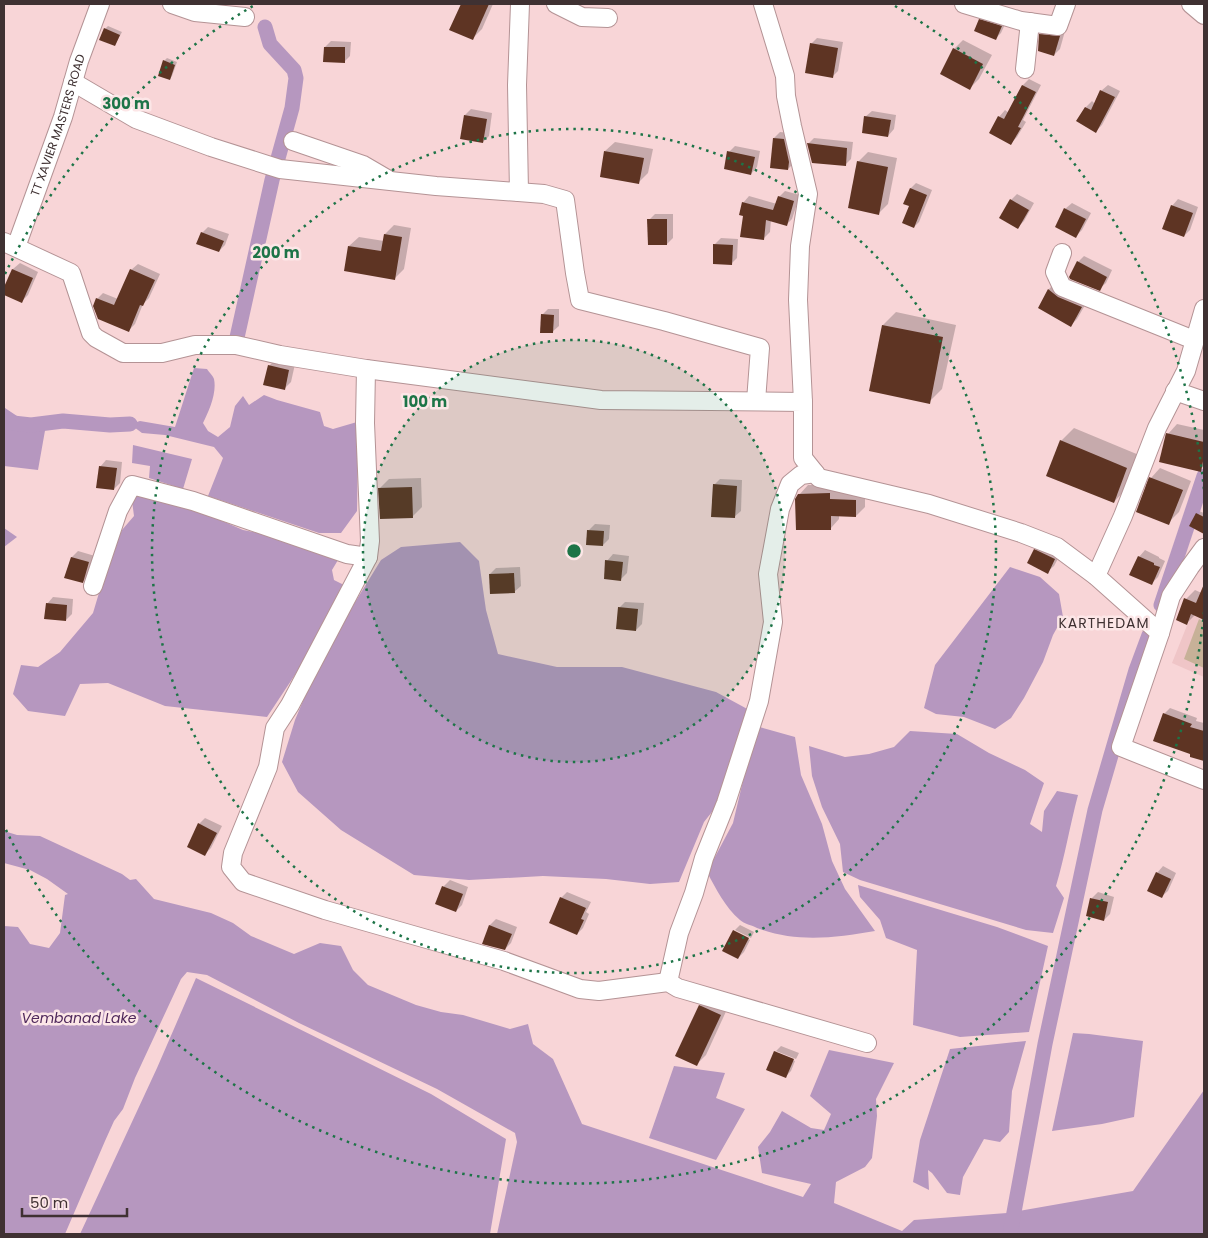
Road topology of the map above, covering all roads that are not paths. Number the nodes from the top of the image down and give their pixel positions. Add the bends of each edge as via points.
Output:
1 (100, 4) edge
2 (172, 4) edge
3 (520, 4) edge
4 (556, 4) edge
5 (763, 4) edge
6 (964, 4) edge
7 (1066, 4) edge
8 (1191, 4) edge
9 (1204, 15) edge
10 (245, 17) dead end
11 (608, 18) dead end
12 (1030, 22) junction
13 (1025, 70) dead end
14 (73, 82) junction
15 (293, 140) dead end
16 (391, 181) junction
17 (520, 192) junction
18 (10, 245) edge
19 (1062, 252) dead end
20 (1204, 309) edge
21 (1194, 340) junction
22 (366, 369) junction
23 (1175, 391) junction
24 (1204, 401) edge
25 (756, 402) junction
26 (803, 402) junction
27 (814, 473) junction
28 (1204, 548) edge
29 (368, 557) junction
30 (1096, 576) junction
31 (93, 586) dead end
32 (1160, 634) junction
33 (1204, 780) edge
34 (668, 982) junction
35 (867, 1043) dead end

1 - 14 street, TT XAVIER MASTERS ROAD
2 - 10 street via 195,12
3 - 17 street via 517,85
4 - 11 street via 582,17
5 - 26 street via 785,76 786,96 808,194 800,246 798,300
6 - 12 street
7 - 12 street via 1058,26
8 - 9 street
12 - 13 street
14 - 16 street via 136,118 274,167
14 - 18 street, TT XAVIER MASTERS ROAD via 63,116
15 - 16 street via 363,165
16 - 17 street
17 - 25 street via 565,200 580,300 760,348
18 - 22 street via 71,273 91,333 123,353 162,353 194,345 236,345
19 - 21 street via 1055,272 1062,287
20 - 21 street
21 - 23 street via 1186,371
22 - 25 street via 601,400
22 - 29 street
23 - 24 street
23 - 30 street
25 - 26 street
26 - 27 street via 803,458
27 - 30 street via 819,478 929,504 1020,533 1057,547
27 - 34 street via 801,475 790,484 780,509 768,574 773,622 760,701 679,933
28 - 32 street via 1171,596
29 - 31 street via 347,554 193,501 132,486 118,511
29 - 34 street via 275,728 268,767 231,866 244,882 325,910 504,961 580,989 599,991
30 - 32 street
32 - 33 street via 1121,747
34 - 35 street via 678,988

